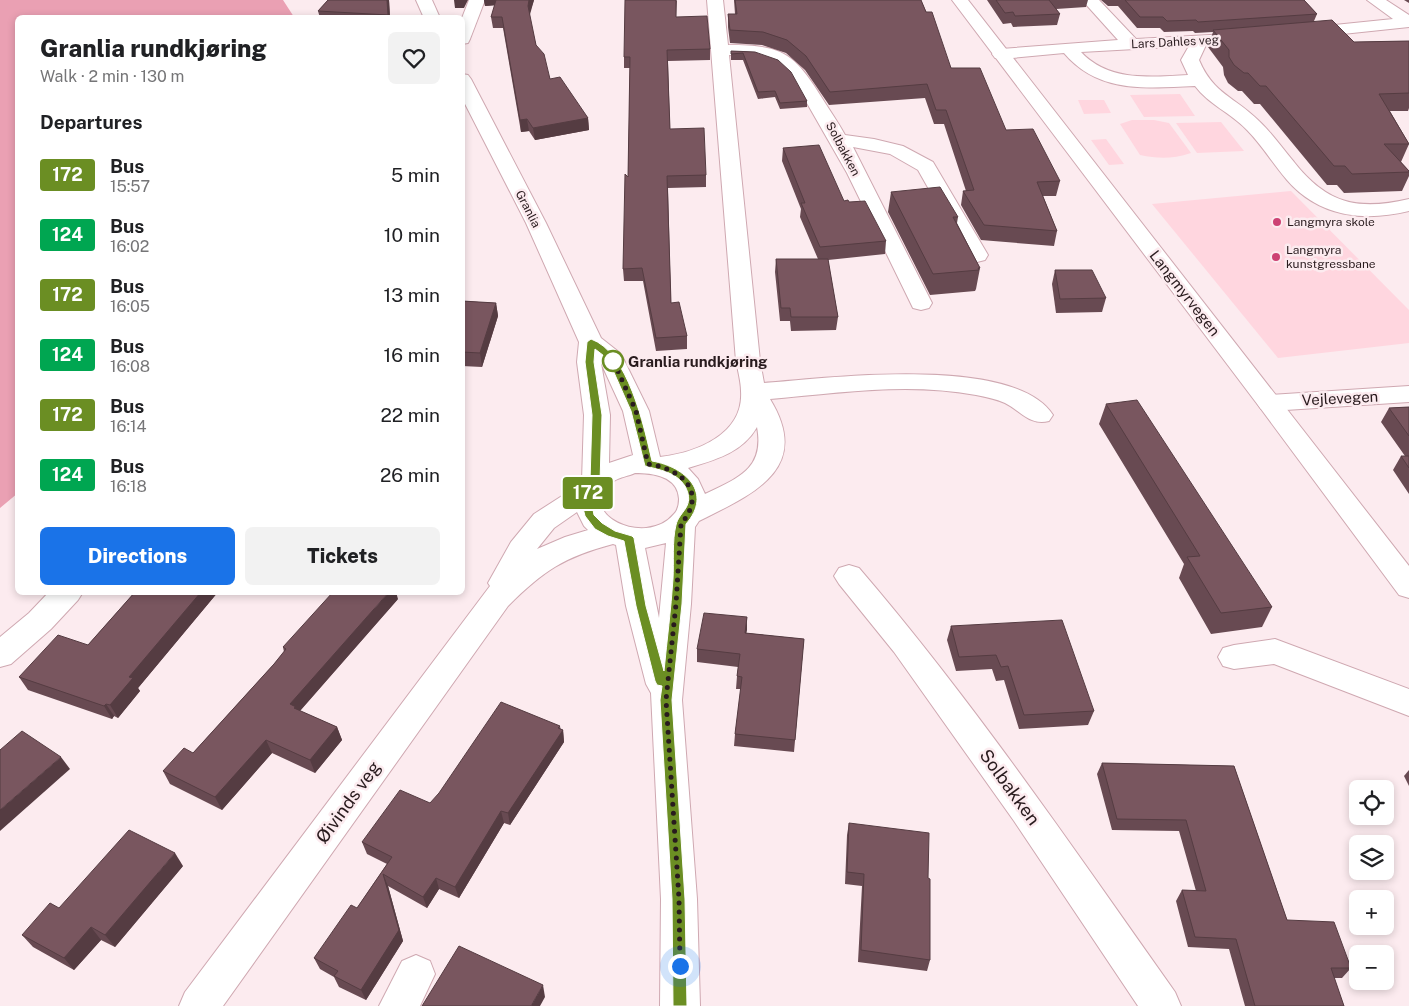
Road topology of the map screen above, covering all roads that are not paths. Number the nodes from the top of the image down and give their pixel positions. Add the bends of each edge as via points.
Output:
1 (424, 0) edge
2 (477, 0) edge
3 (715, 0) edge
4 (960, 0) edge
5 (1090, 0) edge
6 (1375, 0) edge
7 (431, 15) edge
8 (1409, 22) edge
9 (465, 31) edge
10 (1286, 35) edge
11 (1266, 36) edge
12 (1200, 41) junction
13 (1131, 44) junction
14 (720, 50) junction
15 (1001, 54) junction
16 (1072, 54) junction
17 (1122, 63) dead end
18 (1201, 80) junction
19 (465, 87) edge
20 (840, 140) junction
21 (1409, 205) edge
22 (977, 255) dead end
23 (921, 303) dead end
24 (591, 342) junction
25 (754, 392) junction
26 (1409, 394) edge
27 (1270, 403) junction
28 (1040, 416) dead end
29 (655, 465) junction
30 (592, 487) junction
31 (685, 519) junction
32 (620, 536) junction
33 (849, 576) dead end
34 (1409, 587) edge
35 (65, 595) edge
36 (498, 598) junction
37 (0, 655) edge
38 (1234, 657) dead end
39 (666, 700) junction
40 (1409, 703) edge
41 (199, 1006) edge
42 (680, 1006) edge
43 (1161, 1006) edge

1 - 7 street
2 - 9 street
3 - 14 street
4 - 15 street, Langmyrvegen
5 - 13 street
6 - 8 street
8 - 10 street
11 - 12 street, Lars Dahles veg
12 - 13 street, Lars Dahles veg
12 - 18 street via 1183,61
13 - 16 street, Lars Dahles veg
14 - 20 street, Solbakken via 757,52 786,62
14 - 25 street via 739,273
15 - 16 street, Lars Dahles veg
15 - 27 street, Langmyrvegen
16 - 17 street
16 - 18 street via 1093,71 1111,79 1132,82
18 - 21 street via 1204,86 1253,125 1310,192 1323,201 1369,212
19 - 24 street, Granlia via 536,223
20 - 22 street via 876,145 919,160 926,166
20 - 23 street, Solbakken
24 - 29 street, Granlia via 612,358 636,411
24 - 30 street, Granlia via 589,362 597,415
25 - 28 street via 894,383 965,384 1006,394
25 - 29 street via 749,418 741,432 726,445
25 - 31 street via 770,430 769,462 731,494
26 - 27 street, Vejlevegen
27 - 34 street, Langmyrvegen
29 - 30 street via 619,467 606,473
29 - 31 street via 678,473 689,485 694,499
30 - 32 street, Granlia via 587,504 590,516 598,526
30 - 36 street, Øivinds veg via 544,521 516,557
31 - 32 street via 667,533 657,536
31 - 39 street
32 - 36 street, Øivinds veg via 584,540 542,558
32 - 39 street
33 - 43 street, Solbakken via 905,643 1026,810
35 - 37 street
36 - 41 street, Øivinds veg
38 - 40 street via 1275,651
39 - 42 street via 679,899

